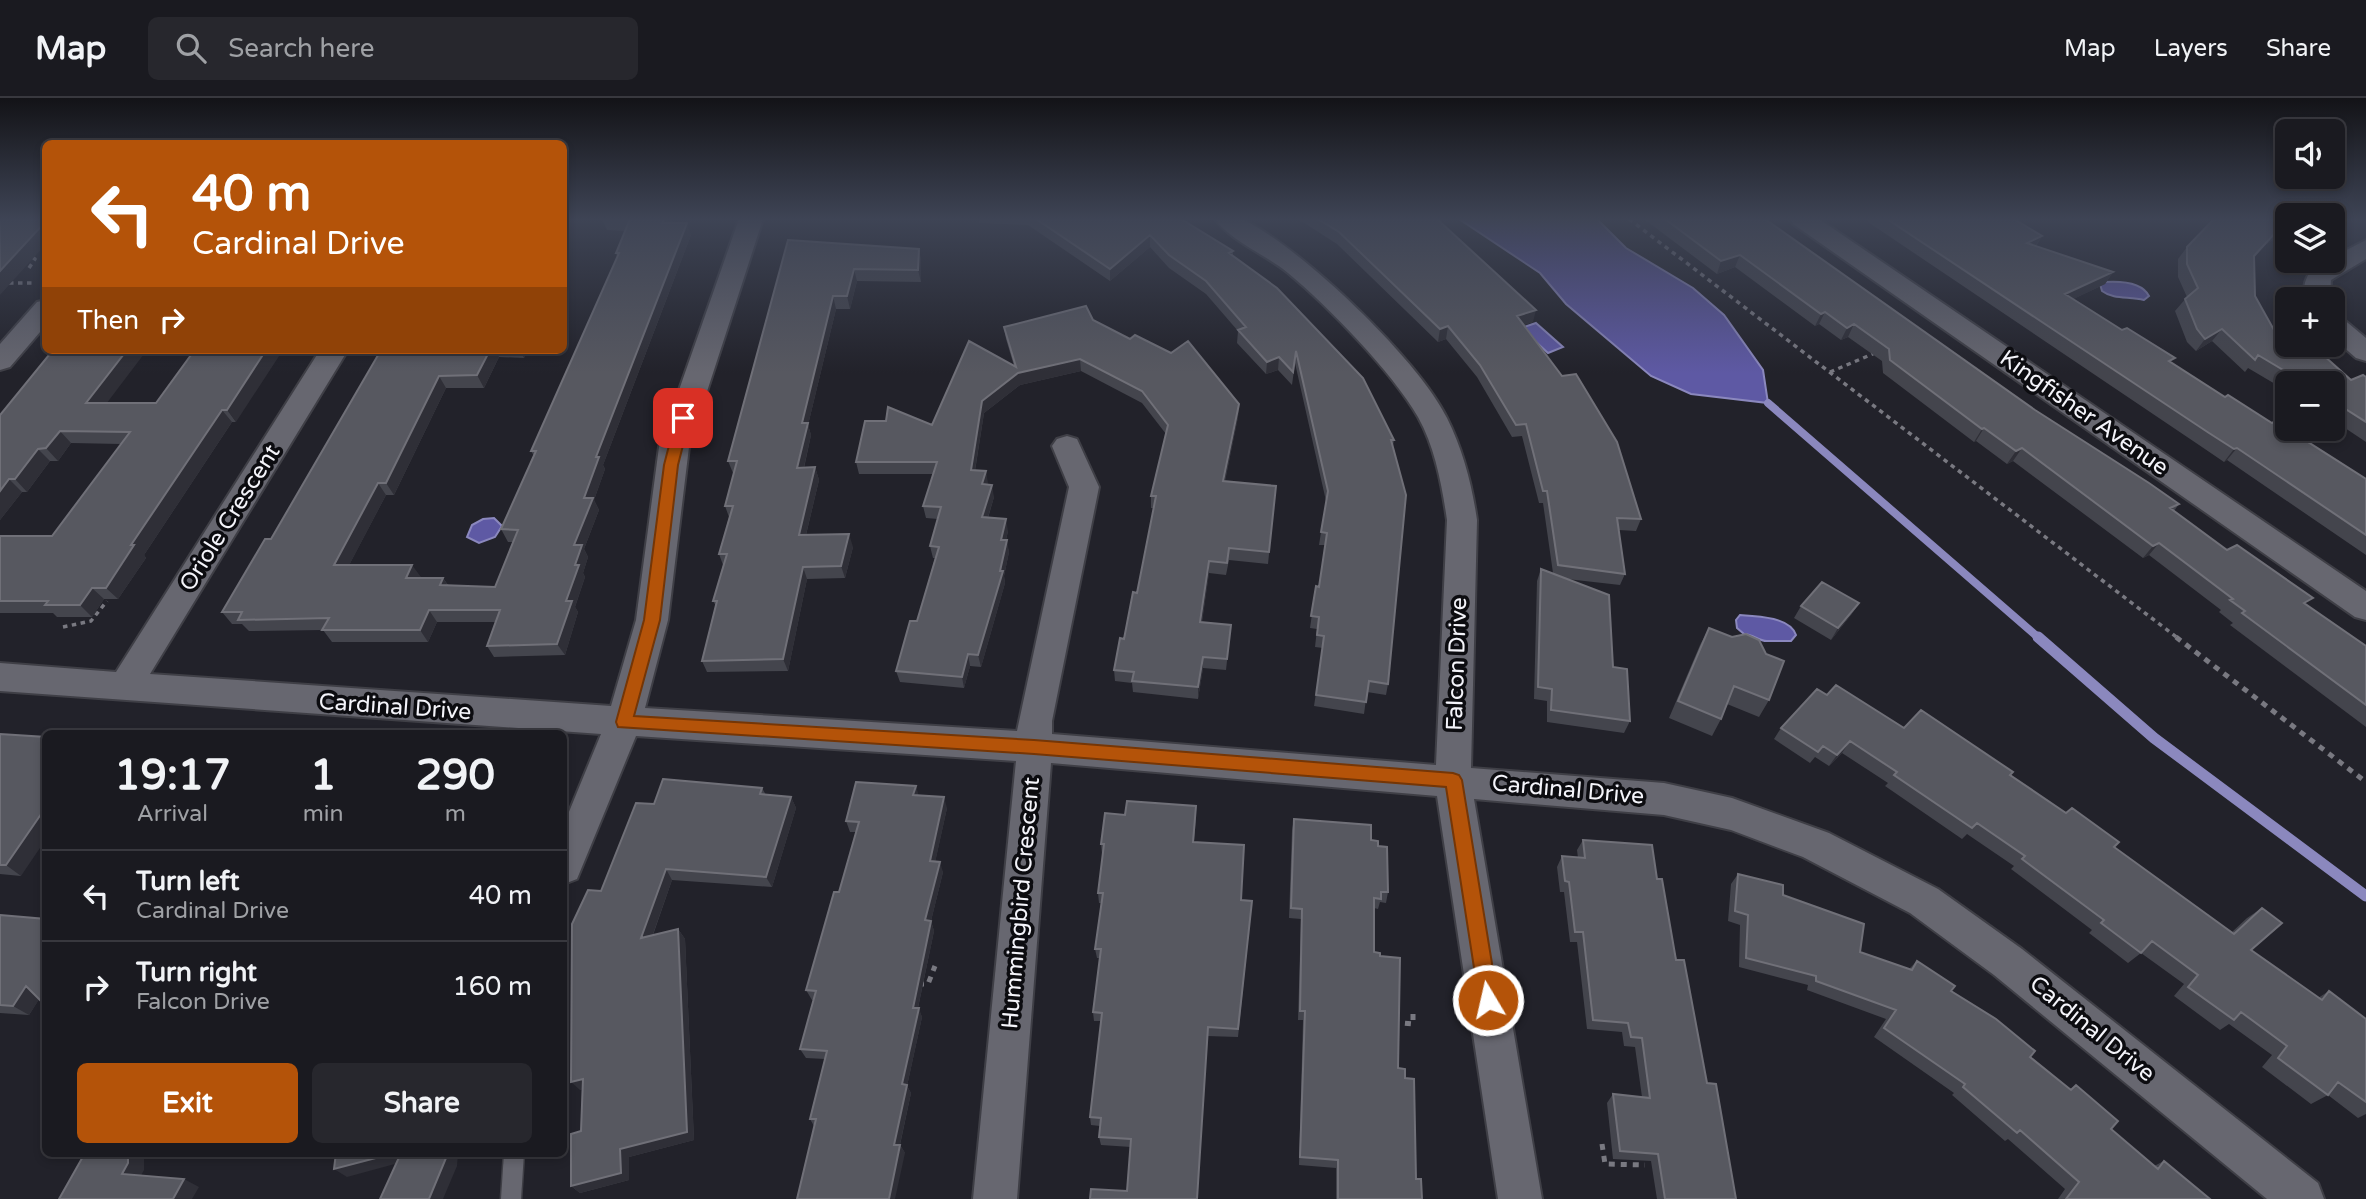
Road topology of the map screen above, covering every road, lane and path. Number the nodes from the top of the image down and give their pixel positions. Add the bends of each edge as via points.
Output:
1 (734, 270) edge
2 (1300, 270) edge
3 (1696, 270) edge
4 (1876, 270) edge
5 (2329, 270) edge
6 (0, 283) edge
7 (2316, 287) edge
8 (41, 295) edge
9 (2345, 334) edge
10 (1878, 351) edge
11 (2366, 352) edge
12 (332, 354) edge
13 (0, 361) edge
14 (1830, 372) junction
15 (1068, 446) dead end
16 (107, 601) edge
17 (2366, 608) edge
18 (63, 627) dead end
19 (0, 677) edge
20 (126, 685) junction
21 (624, 722) junction
22 (1034, 747) junction
23 (1453, 780) junction
24 (2366, 782) edge
25 (567, 860) edge
26 (935, 966) dead end
27 (918, 984) edge
28 (1413, 1013) dead end
29 (1385, 1021) edge
30 (1602, 1144) dead end
31 (514, 1157) edge
32 (1645, 1165) edge
33 (511, 1199) edge
34 (995, 1199) edge
35 (1520, 1199) edge
36 (2302, 1199) edge

1 - 21 street via 674,447 652,620
2 - 23 street, Falcon Drive via 1369,337 1413,388 1444,442 1457,484 1462,519
3 - 14 path
4 - 17 street, Kingfisher Avenue
5 - 7 street via 2320,276
6 - 8 path
8 - 13 street
9 - 11 street
10 - 14 path
12 - 20 street, Oriole Crescent
14 - 24 path
15 - 22 street, Hummingbird Crescent via 1084,487 1035,721
16 - 18 path via 91,621
19 - 20 street, Cardinal Drive
20 - 21 street, Cardinal Drive
21 - 22 street, Cardinal Drive
21 - 25 street
22 - 23 street, Cardinal Drive
22 - 34 street, Hummingbird Crescent
23 - 35 street, Falcon Drive
23 - 36 street, Cardinal Drive via 1664,799 1732,814 1816,845 1924,901 2004,959
26 - 27 path via 928,984
28 - 29 path via 1413,1024
30 - 32 path via 1605,1164
31 - 33 lane

